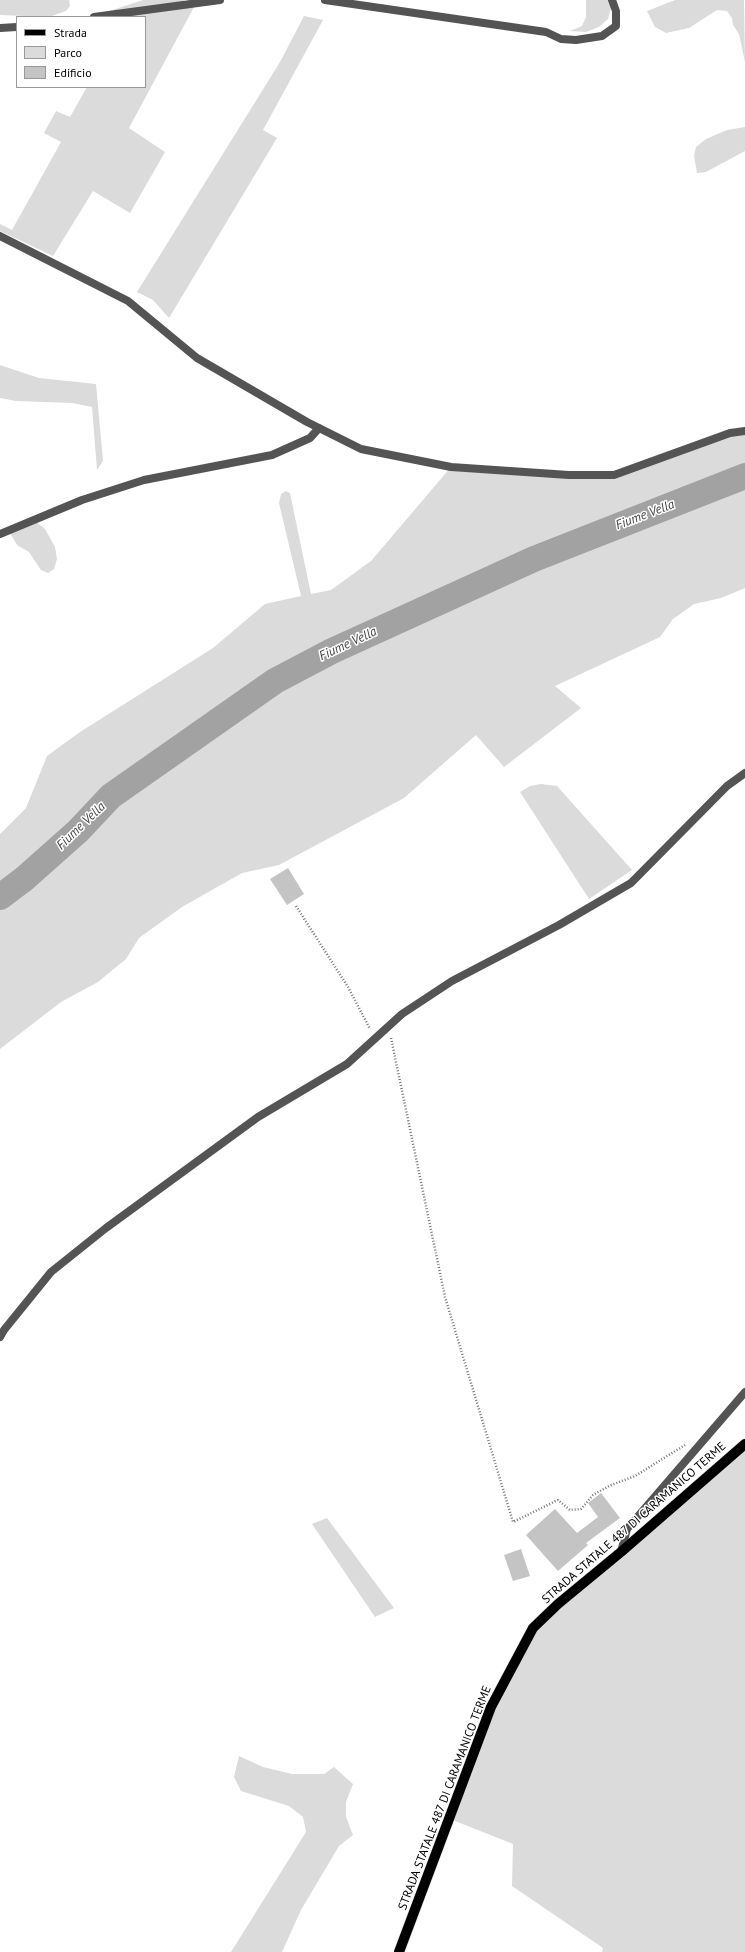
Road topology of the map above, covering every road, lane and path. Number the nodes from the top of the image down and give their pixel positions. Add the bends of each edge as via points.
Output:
1 (220, 0) edge
2 (325, 0) edge
3 (612, 0) edge
4 (101, 16) edge
5 (16, 27) edge
6 (0, 28) edge
7 (0, 236) edge
8 (319, 428) junction
9 (745, 431) edge
10 (0, 534) edge
11 (745, 773) edge
12 (296, 906) dead end
13 (388, 1026) junction
14 (375, 1038) junction
15 (0, 1337) edge
16 (745, 1392) edge
17 (708, 1434) junction
18 (745, 1444) edge
19 (621, 1552) junction
20 (399, 1952) edge

1 - 4 street
2 - 3 street via 546,32 561,39 576,40 602,36 616,26 616,11
5 - 6 street
7 - 8 street via 128,301 197,358
8 - 9 street via 361,449 451,467 569,475 614,475 730,433
8 - 10 street via 310,438 272,455 144,480 82,500
11 - 13 street via 727,786 630,883 559,925 452,981
12 - 14 path via 348,987
13 - 14 street
13 - 17 path via 445,1297 513,1522 558,1500 570,1510 580,1509 593,1495 635,1476 679,1447
14 - 15 street via 347,1064 258,1117 106,1228 51,1272
16 - 17 street
17 - 19 street via 627,1529
18 - 19 main road, STRADA STATALE 487 DI CARAMANICO TERME
19 - 20 main road, STRADA STATALE 487 DI CARAMANICO TERME via 533,1628 491,1707

